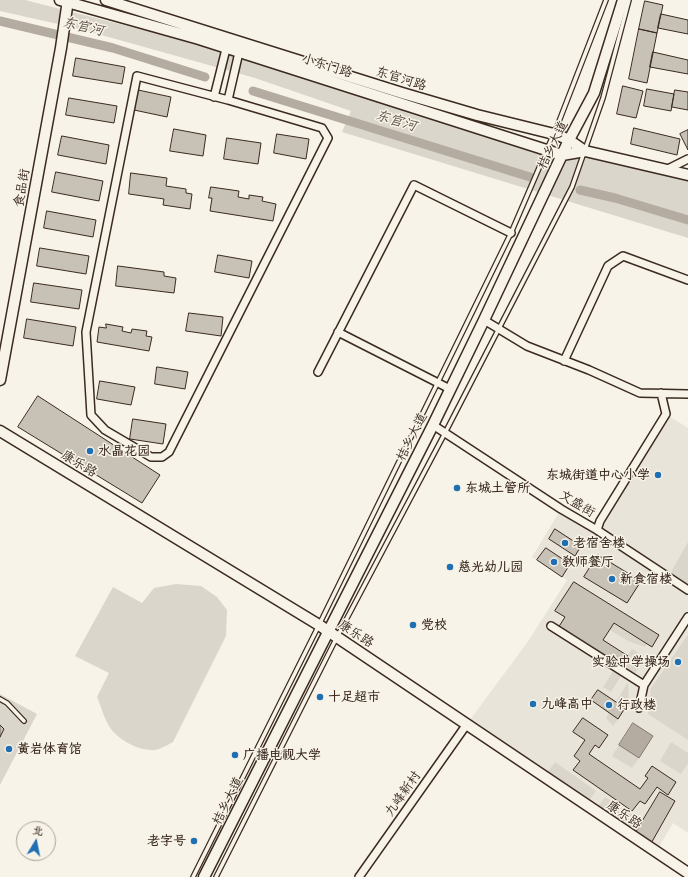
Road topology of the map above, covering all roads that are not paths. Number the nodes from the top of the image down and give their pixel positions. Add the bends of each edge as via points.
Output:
1 (65, 0) edge
2 (106, 0) edge
3 (606, 0) edge
4 (623, 0) edge
5 (629, 0) edge
6 (227, 43) junction
7 (240, 47) junction
8 (214, 97) junction
9 (228, 100) junction
10 (554, 134) junction
11 (569, 140) junction
12 (547, 150) junction
13 (586, 151) junction
14 (562, 155) junction
15 (688, 159) edge
16 (666, 170) junction
17 (688, 175) edge
18 (511, 233) junction
19 (688, 280) edge
20 (484, 320) junction
21 (499, 329) junction
22 (338, 332) junction
23 (564, 361) junction
24 (318, 372) dead end
25 (0, 380) edge
26 (438, 383) junction
27 (450, 390) junction
28 (661, 393) junction
29 (688, 394) edge
30 (433, 425) junction
31 (0, 431) edge
32 (445, 433) junction
33 (597, 530) junction
34 (688, 590) edge
35 (688, 617) edge
36 (319, 625) junction
37 (551, 626) dead end
38 (333, 634) junction
39 (644, 685) junction
40 (0, 699) edge
41 (639, 708) dead end
42 (24, 721) dead end
43 (467, 724) junction
44 (688, 873) edge
45 (193, 877) edge
46 (204, 877) edge
47 (216, 877) edge
48 (359, 877) edge

1 - 6 street
1 - 25 street, 食品街 via 62,44
2 - 6 street, 东官河路
3 - 10 lane
4 - 11 street, 桔乡大道 via 594,93
5 - 13 lane
6 - 7 street, 东官河路
6 - 8 street
7 - 9 street
7 - 10 street, 东官河路 via 477,115
7 - 12 street, 小东门路
8 - 9 street
8 - 9 street via 137,76 86,332 91,415 105,430 151,457 162,457 169,452 328,138 322,128
10 - 11 street, 东官河路
10 - 12 lane
11 - 13 street, 东官河路
11 - 14 street, 桔乡大道
12 - 14 street, 小东门路
12 - 18 lane
13 - 14 street, 小东门路
13 - 16 street, 东官河路
13 - 21 lane via 572,187
14 - 20 street, 桔乡大道
15 - 16 street
16 - 17 street, 东官河路
18 - 22 street via 414,185
18 - 26 lane
19 - 23 street via 623,256 608,266
20 - 21 street
20 - 27 street, 桔乡大道
21 - 23 street via 527,346
21 - 32 lane
22 - 24 street
22 - 26 street
23 - 28 street via 640,393
26 - 27 street
26 - 36 lane
27 - 30 street, 桔乡大道
28 - 29 street
28 - 33 street via 666,414 600,521
30 - 32 street, 文盛街
30 - 38 street, 桔乡大道
31 - 36 street, 康乐路
32 - 33 street, 文盛街
32 - 38 lane
33 - 34 street, 文盛街
35 - 39 street
36 - 38 street, 康乐路
36 - 45 lane
37 - 39 street
38 - 43 street, 康乐路
38 - 46 street, 桔乡大道
38 - 47 lane
39 - 41 street
40 - 42 lane
43 - 44 street, 康乐路
43 - 48 street, 九峰新村

